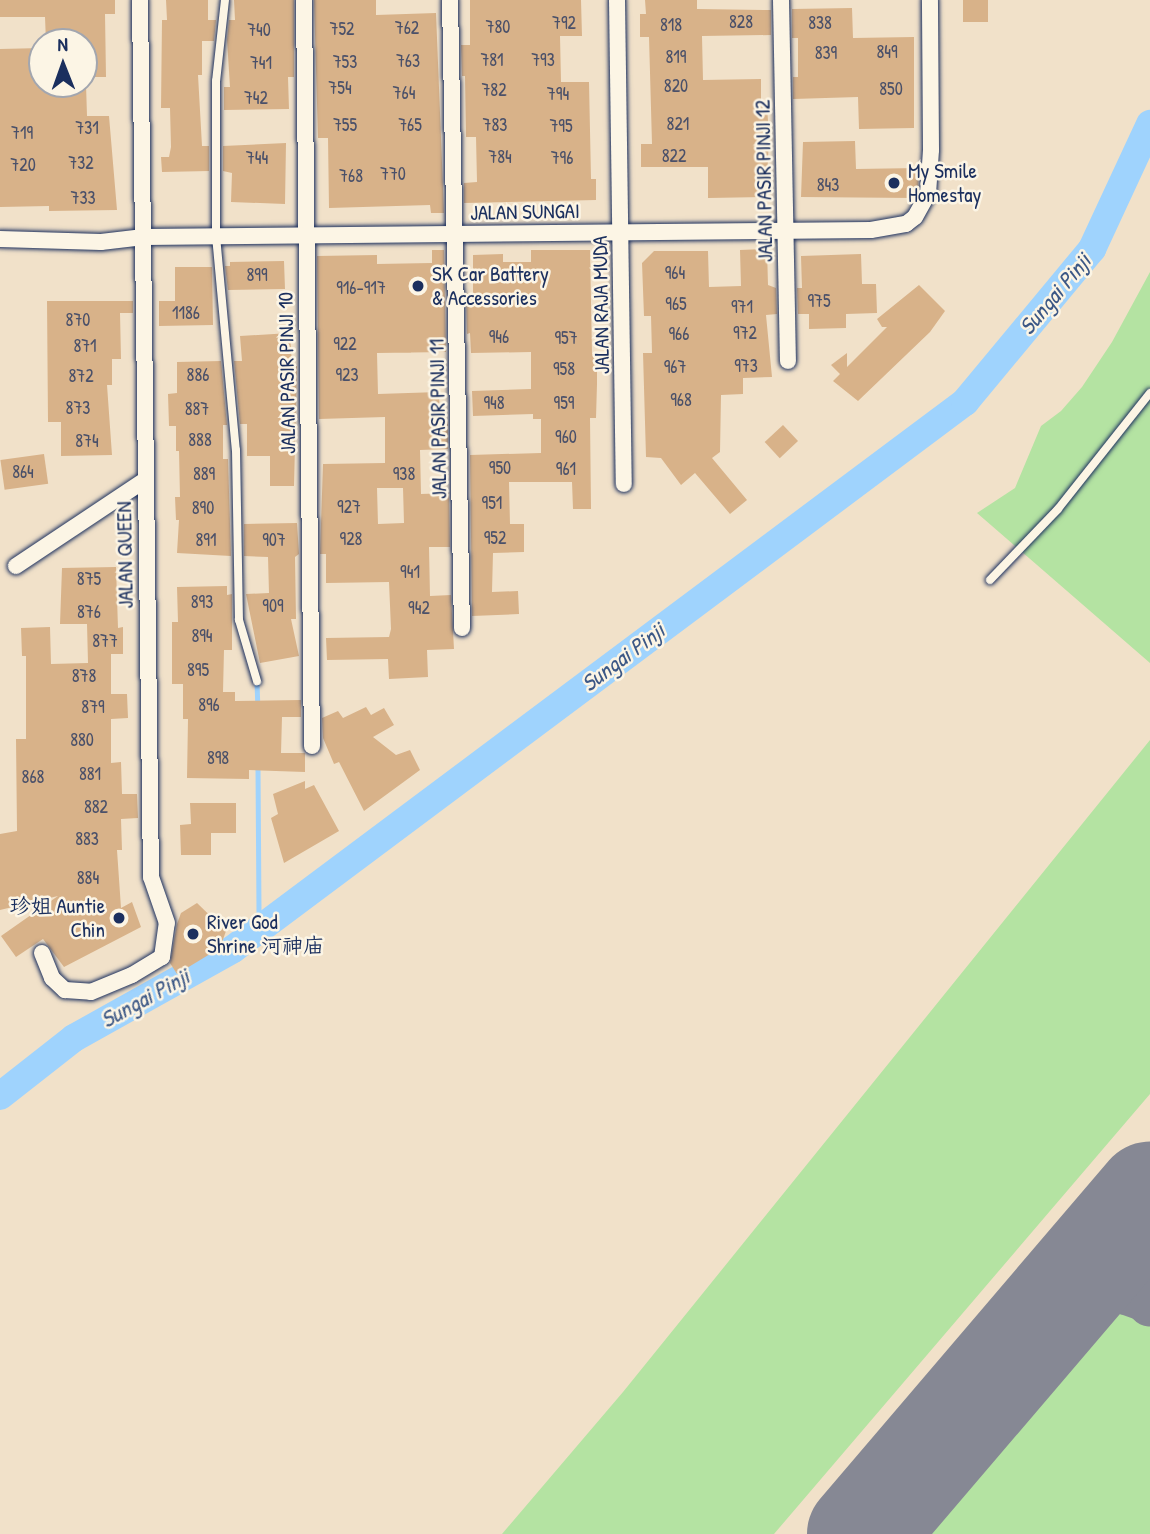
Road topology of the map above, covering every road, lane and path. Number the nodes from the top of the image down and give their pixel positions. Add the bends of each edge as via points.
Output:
1 (140, 0) edge
2 (225, 0) edge
3 (304, 0) edge
4 (450, 0) edge
5 (617, 0) edge
6 (781, 0) edge
7 (930, 0) edge
8 (785, 231) junction
9 (621, 233) junction
10 (456, 234) junction
11 (216, 236) junction
12 (307, 236) junction
13 (144, 237) junction
14 (0, 239) edge
15 (788, 361) dead end
16 (1150, 393) edge
17 (145, 480) junction
18 (624, 484) dead end
19 (16, 566) dead end
20 (990, 580) dead end
21 (462, 628) dead end
22 (257, 681) dead end
23 (312, 746) dead end
24 (42, 953) dead end

1 - 13 street, JALAN QUEEN
2 - 11 lane via 216,81
3 - 12 street, JALAN PASIR PINJI 10
4 - 10 street, JALAN PASIR PINJI 11
5 - 9 street, JALAN RAJA MUDA
6 - 8 street, JALAN PASIR PINJI 12
7 - 8 street, JALAN SUNGAI via 928,194 915,217 906,224 871,230
8 - 9 street, JALAN SUNGAI
8 - 15 street, JALAN PASIR PINJI 12
9 - 10 street, JALAN SUNGAI
9 - 18 street, JALAN RAJA MUDA
10 - 12 street, JALAN SUNGAI
10 - 21 street, JALAN PASIR PINJI 11
11 - 12 street, JALAN SUNGAI
11 - 13 street, JALAN SUNGAI
11 - 22 lane via 236,450 239,620
12 - 23 street, JALAN PASIR PINJI 10
13 - 14 street, JALAN SUNGAI via 101,242
13 - 17 street, JALAN QUEEN
16 - 20 lane via 1058,509
17 - 19 street
17 - 24 street, JALAN QUEEN via 151,877 167,923 162,957 108,986 79,993 65,990 52,978

